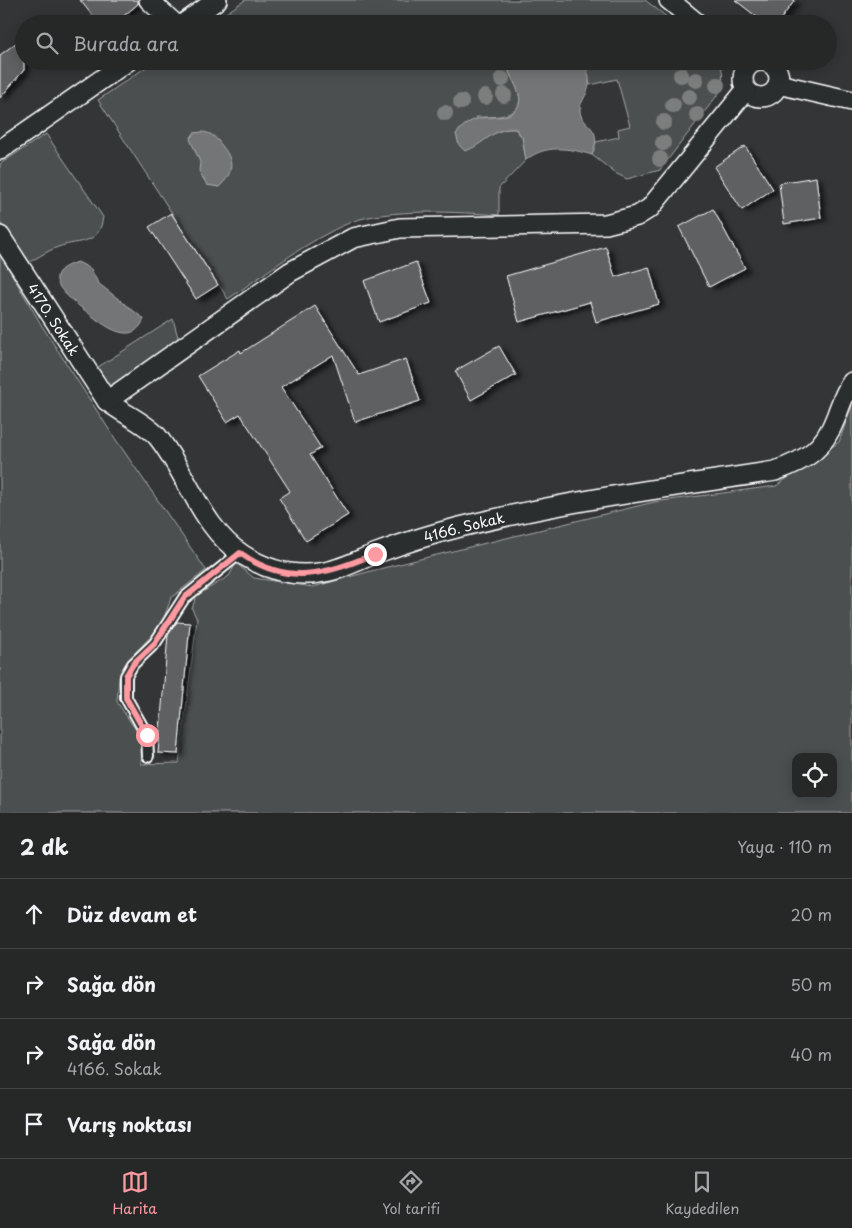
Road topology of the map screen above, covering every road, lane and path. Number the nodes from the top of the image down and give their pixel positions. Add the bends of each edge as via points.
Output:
1 (149, 0) edge
2 (217, 0) edge
3 (670, 0) edge
4 (165, 15) edge
5 (196, 15) edge
6 (688, 15) edge
7 (115, 70) edge
8 (745, 70) edge
9 (775, 70) edge
10 (778, 84) junction
11 (746, 90) junction
12 (852, 101) edge
13 (0, 150) edge
14 (0, 236) edge
15 (852, 382) edge
16 (107, 401) junction
17 (240, 553) junction
18 (148, 756) dead end

1 - 4 street
2 - 5 street
3 - 6 street
7 - 13 street
8 - 11 street
9 - 10 street
10 - 11 street via 766,96 755,96
10 - 12 street
11 - 16 street via 650,208 637,216 606,224 400,228 353,238 290,272
14 - 16 street, 4170. Sokak
15 - 17 street, 4166. Sokak via 828,435 817,450 799,463 775,471 501,516 406,542 321,573 295,575 270,569
16 - 17 street, 4166. Sokak via 156,436 221,538
17 - 18 lane via 184,598 155,643 133,664 126,676 126,698 147,735

